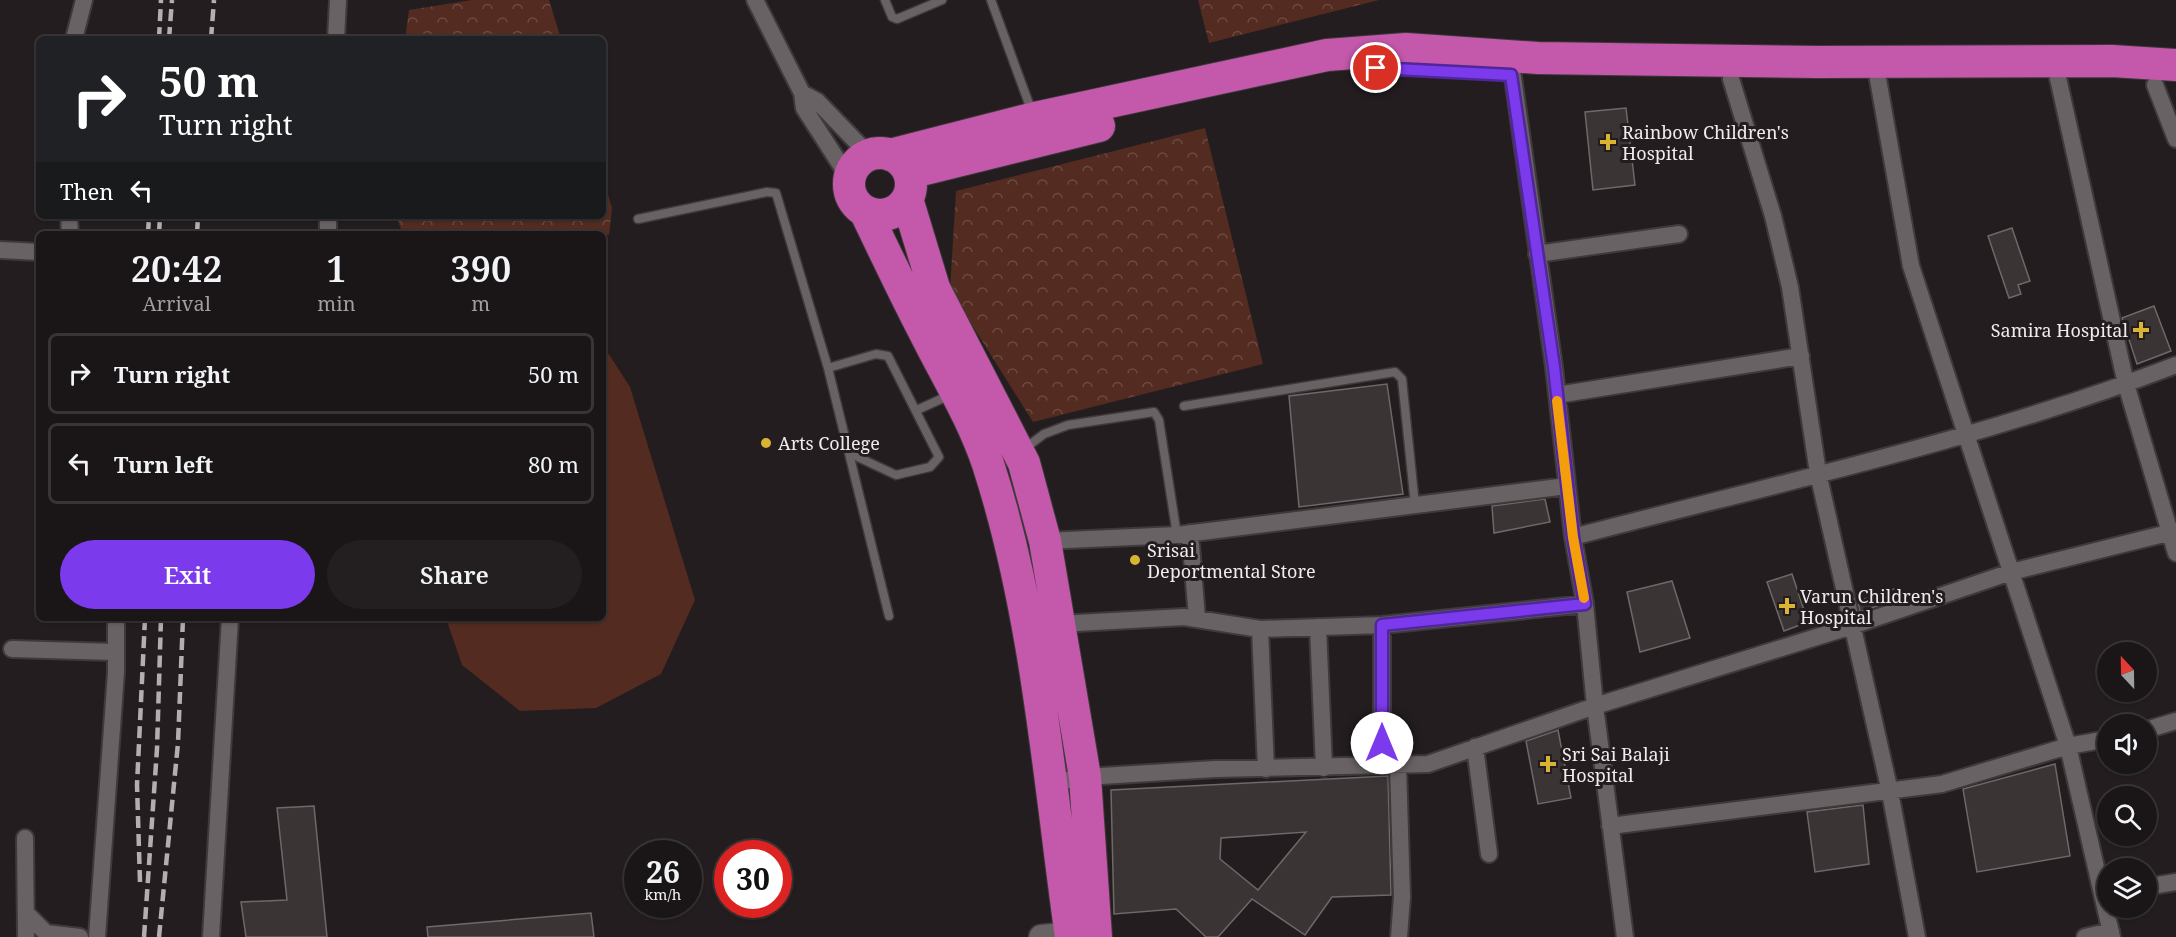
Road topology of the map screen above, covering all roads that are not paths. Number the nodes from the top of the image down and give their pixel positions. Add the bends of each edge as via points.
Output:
1 (84, 0) edge
2 (338, 0) edge
3 (755, 0) edge
4 (885, 0) edge
5 (942, 0) edge
6 (991, 0) edge
7 (75, 36) edge
8 (336, 36) edge
9 (1511, 65) junction
10 (2058, 78) junction
11 (1731, 79) junction
12 (2169, 79) edge
13 (1878, 80) junction
14 (802, 93) junction
15 (1035, 118) junction
16 (2176, 139) edge
17 (885, 172) junction
18 (865, 211) junction
19 (638, 219) dead end
20 (1679, 234) dead end
21 (0, 250) edge
22 (36, 252) edge
23 (1537, 254) junction
24 (1801, 356) junction
25 (2176, 365) edge
26 (828, 368) junction
27 (2126, 384) junction
28 (969, 386) junction
29 (1557, 395) junction
30 (1184, 406) dead end
31 (917, 410) junction
32 (1966, 435) junction
33 (849, 453) junction
34 (1003, 457) junction
35 (1818, 473) junction
36 (1567, 486) junction
37 (1415, 505) junction
38 (2173, 531) edge
39 (1184, 534) junction
40 (1573, 537) junction
41 (1045, 541) junction
42 (2176, 553) edge
43 (2011, 572) junction
44 (1585, 604) junction
45 (889, 616) dead end
46 (1197, 618) junction
47 (116, 621) edge
48 (230, 621) edge
49 (1059, 624) junction
50 (1382, 625) junction
51 (1852, 626) junction
52 (1318, 627) junction
53 (1260, 629) junction
54 (12, 649) dead end
55 (114, 652) junction
56 (1595, 706) junction
57 (2176, 721) edge
58 (2157, 727) edge
59 (2097, 741) edge
60 (2068, 746) junction
61 (1475, 747) junction
62 (1390, 766) junction
63 (1324, 768) junction
64 (1266, 769) junction
65 (1085, 777) junction
66 (1050, 783) junction
67 (1890, 792) junction
68 (1610, 826) junction
69 (25, 838) dead end
70 (1489, 854) dead end
71 (2097, 863) edge
72 (2176, 882) edge
73 (2157, 885) edge
74 (26, 913) junction
75 (2109, 918) edge
76 (2111, 934) edge
77 (1069, 936) edge
78 (26, 937) edge
79 (80, 937) edge
80 (98, 937) edge
81 (211, 937) edge
82 (1399, 937) edge
83 (1625, 937) edge
84 (1917, 937) edge
85 (2085, 937) edge

1 - 7 street
2 - 8 street
3 - 14 street
4 - 5 lane via 892,17 897,19
6 - 15 lane
9 - 11 highway
9 - 12 highway via 2112,61
9 - 15 highway via 1406,49 1339,53
9 - 17 highway via 1350,72
9 - 23 street
10 - 12 highway
10 - 13 highway
10 - 27 street
11 - 13 highway
11 - 24 street via 1775,226
12 - 16 street
13 - 32 street via 1911,266
14 - 17 street via 817,100
14 - 17 street via 804,108
15 - 17 highway
17 - 18 highway via 852,197
17 - 18 highway via 893,212 874,215
17 - 28 highway via 934,288
18 - 28 highway via 926,336
19 - 26 lane via 776,193
20 - 23 street
21 - 22 street
23 - 29 street
24 - 29 street
24 - 35 street
25 - 27 street
26 - 31 lane via 876,354 888,356
26 - 33 lane
27 - 32 street
27 - 38 street
28 - 31 lane
28 - 34 highway
29 - 36 street
30 - 37 lane via 1395,372 1402,379
31 - 33 lane via 939,457 930,467 897,475
32 - 35 street
32 - 43 street
33 - 45 lane
34 - 39 lane via 1068,425 1154,412
34 - 41 highway
34 - 66 highway via 1011,540
35 - 40 street
35 - 51 street
36 - 37 street
36 - 40 street
37 - 39 street
38 - 42 street
38 - 43 street
39 - 41 street
39 - 46 street
40 - 44 street
41 - 49 highway
43 - 51 street
43 - 60 street
44 - 50 street
44 - 56 street
46 - 49 street
46 - 53 street
47 - 55 street
48 - 81 street
49 - 65 highway
50 - 52 street
50 - 62 street
51 - 56 street
51 - 67 street
52 - 53 street
52 - 63 street
53 - 64 street
54 - 55 street
55 - 80 street via 116,672
56 - 61 street
56 - 68 street
57 - 58 street
59 - 60 street
60 - 67 street via 1941,784
60 - 71 street
61 - 62 street via 1428,764
61 - 70 street
62 - 63 street
62 - 82 street via 1402,897
63 - 64 street
64 - 65 street
65 - 66 street
65 - 77 highway
66 - 77 highway
67 - 68 street
67 - 84 street
68 - 83 street
69 - 74 street
72 - 73 street
74 - 78 street
74 - 79 street via 46,933
75 - 76 street
76 - 85 street

